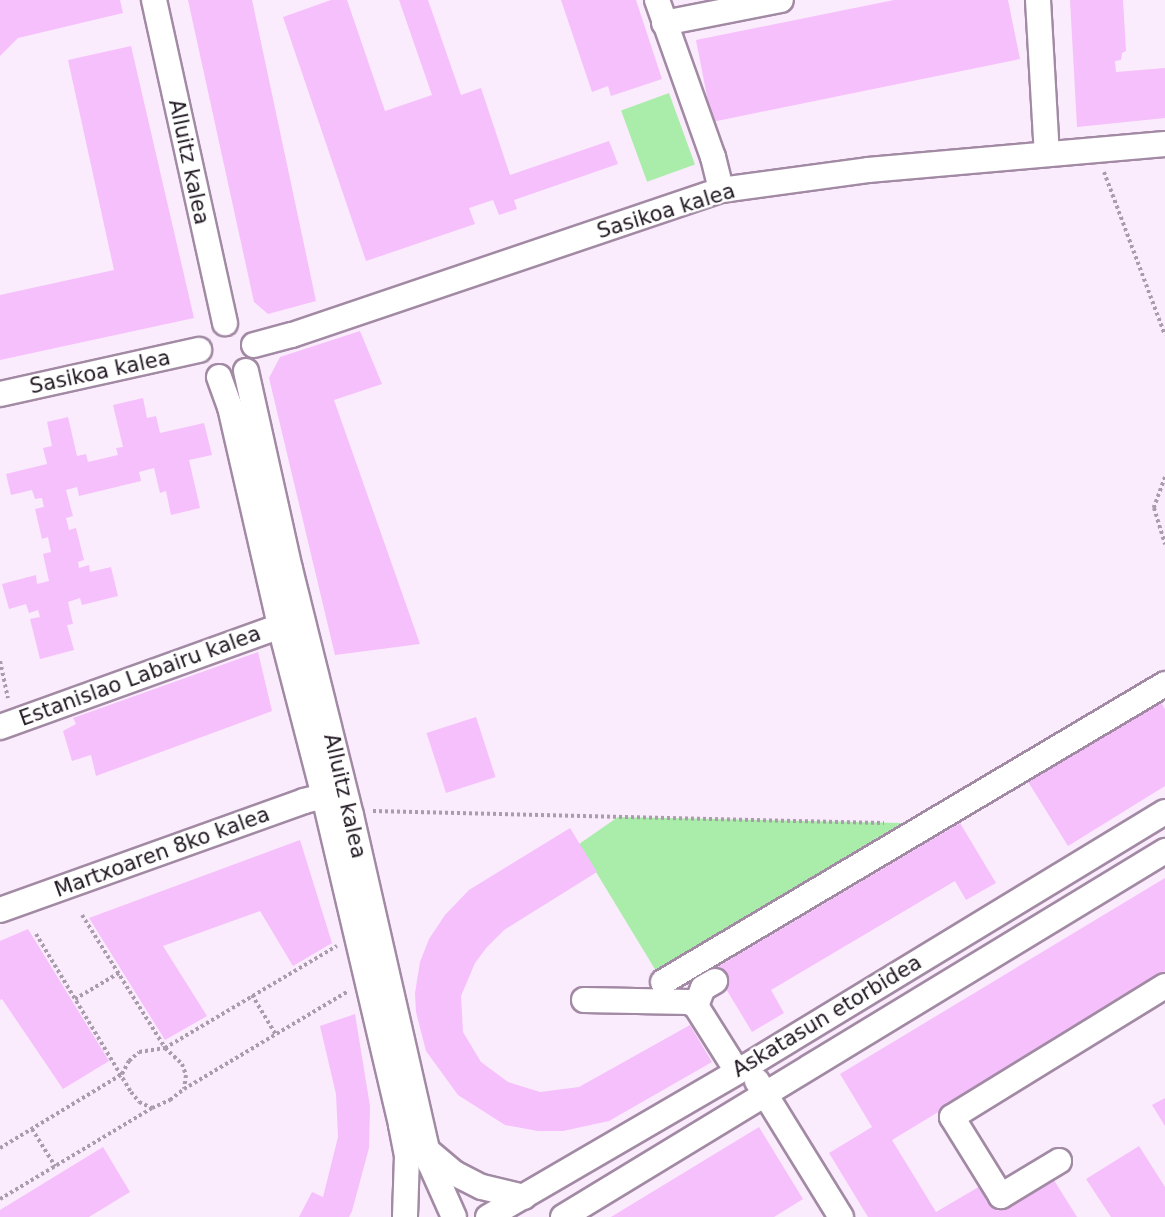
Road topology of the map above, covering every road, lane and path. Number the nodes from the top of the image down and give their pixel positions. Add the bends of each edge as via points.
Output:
1 (154, 0) edge
2 (657, 0) edge
3 (781, 0) edge
4 (1038, 0) edge
5 (664, 23) junction
6 (1165, 144) edge
7 (1047, 154) junction
8 (1102, 168) dead end
9 (721, 190) junction
10 (225, 323) junction
11 (1165, 335) edge
12 (254, 345) junction
13 (199, 350) junction
14 (246, 370) junction
15 (219, 377) junction
16 (0, 394) edge
17 (1165, 477) edge
18 (1165, 544) edge
19 (280, 626) junction
20 (0, 661) edge
21 (1165, 684) edge
22 (8, 698) dead end
23 (0, 727) edge
24 (324, 796) junction
25 (366, 811) dead end
26 (1165, 812) edge
27 (891, 823) dead end
28 (1165, 850) edge
29 (0, 910) edge
30 (82, 915) dead end
31 (36, 934) dead end
32 (356, 935) junction
33 (119, 973) junction
34 (367, 980) junction
35 (715, 981) dead end
36 (663, 982) dead end
37 (1165, 987) edge
38 (252, 995) junction
39 (75, 999) junction
40 (584, 1000) dead end
41 (696, 1006) junction
42 (276, 1035) junction
43 (165, 1048) junction
44 (742, 1068) junction
45 (122, 1074) junction
46 (184, 1089) junction
47 (764, 1094) junction
48 (152, 1108) junction
49 (32, 1129) junction
50 (0, 1148) edge
51 (428, 1151) junction
52 (1059, 1161) dead end
53 (55, 1166) junction
54 (524, 1197) junction
55 (0, 1199) edge
56 (405, 1217) edge
57 (454, 1217) edge
58 (488, 1217) edge
59 (563, 1217) edge
60 (841, 1217) edge

1 - 10 street, Alluitz kalea
2 - 5 street
3 - 5 street
4 - 7 street
5 - 9 street via 713,157
6 - 7 street, Sasikoa kalea
7 - 9 street, Sasikoa kalea via 868,170
8 - 11 path
9 - 12 street, Sasikoa kalea
10 - 12 street via 240,326
10 - 13 street via 210,329
12 - 14 street via 255,354
13 - 15 street via 205,367
13 - 16 street, Sasikoa kalea
14 - 15 street via 233,378
14 - 51 street, Alluitz kalea
15 - 19 street, Alluitz kalea via 230,407
17 - 18 path via 1154,508
19 - 23 street, Estanislao Labairu kalea
19 - 24 street, Alluitz kalea
20 - 22 path
21 - 36 street
24 - 29 street, Martxoaren 8ko kalea
24 - 32 street, Alluitz kalea
25 - 27 path
26 - 44 street, Askatasun etorbidea
28 - 47 street, Askatasun etorbidea
30 - 33 path
31 - 39 path
32 - 34 street, Alluitz kalea
32 - 38 path
33 - 39 path
33 - 43 path
34 - 42 path
34 - 56 street, Alluitz kalea via 407,1156
35 - 41 street via 704,988
37 - 52 street via 952,1117 1001,1196
38 - 42 path
38 - 43 path
39 - 45 path
40 - 41 street via 690,1002
41 - 44 street
42 - 46 path
43 - 45 path via 139,1052
43 - 46 path via 175,1055 186,1075
44 - 47 street
44 - 54 street, Askatasun etorbidea
45 - 48 path via 139,1102
45 - 49 path
46 - 48 path
47 - 59 street, Askatasun etorbidea
47 - 60 street
48 - 53 path
49 - 50 path
49 - 53 path
51 - 54 street via 454,1173 482,1187
51 - 57 street, Alluitz kalea via 437,1183
53 - 55 path
54 - 58 street, Askatasun etorbidea

